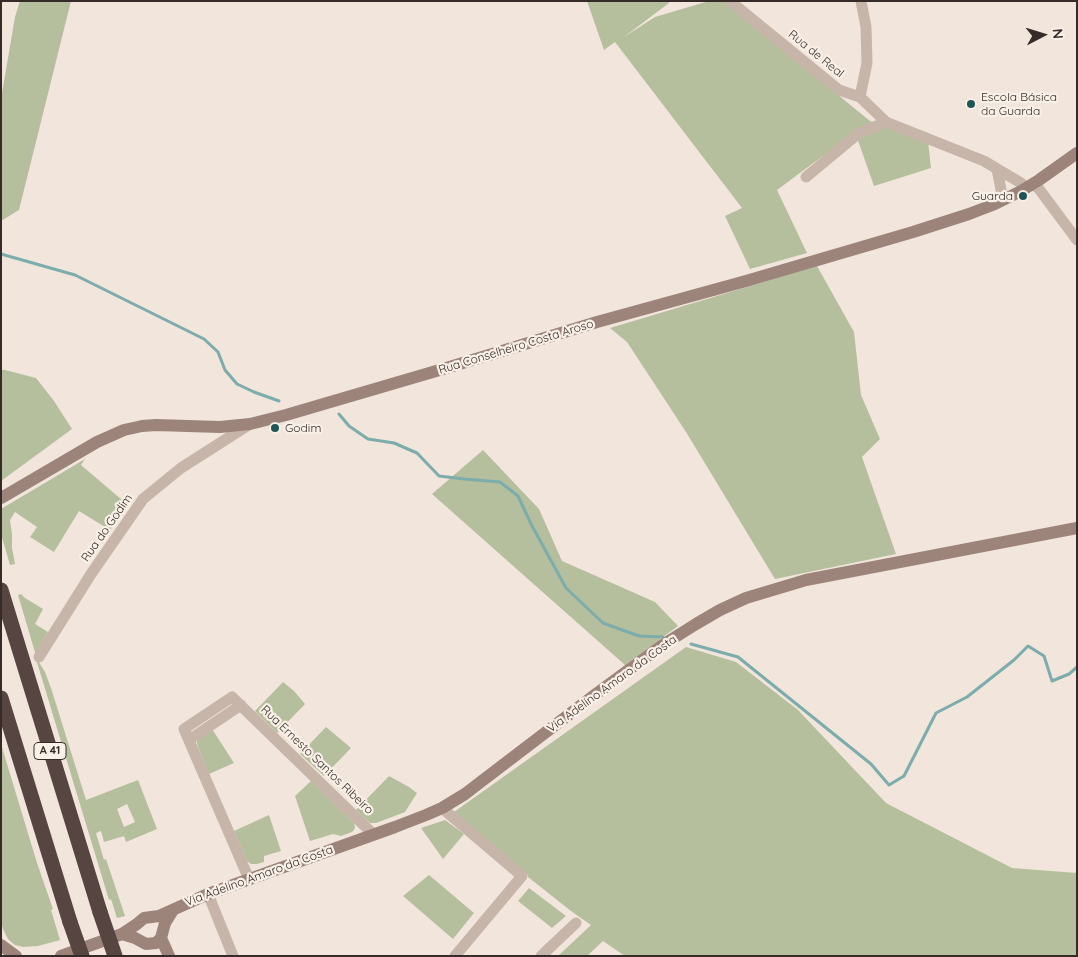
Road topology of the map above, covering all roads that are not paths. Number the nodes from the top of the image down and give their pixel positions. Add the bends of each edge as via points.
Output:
1 (730, 1) edge
2 (861, 1) edge
3 (860, 97) junction
4 (886, 122) junction
5 (1077, 153) edge
6 (997, 169) junction
7 (806, 177) dead end
8 (1030, 186) junction
9 (1003, 200) junction
10 (1077, 240) edge
11 (250, 424) junction
12 (1, 498) edge
13 (1077, 528) edge
14 (1, 590) edge
15 (40, 657) dead end
16 (1, 698) edge
17 (442, 808) junction
18 (373, 834) junction
19 (249, 879) junction
20 (208, 894) junction
21 (173, 910) junction
22 (153, 918) junction
23 (576, 923) dead end
24 (137, 924) junction
25 (122, 934) junction
26 (162, 934) junction
27 (1, 945) edge
28 (146, 947) edge
29 (16, 956) edge
30 (61, 956) edge
31 (82, 956) edge
32 (115, 956) edge
33 (169, 956) edge
34 (233, 956) edge
35 (455, 956) edge
36 (541, 956) edge

1 - 3 street, Rua de Real via 839,90
2 - 3 street via 866,27 866,63
3 - 4 street, Rua de Real
4 - 6 street, Rua de Real
4 - 7 street via 859,133
5 - 8 main road, Rua Conselheiro Costa Aroso
6 - 8 street, Rua de Real
6 - 9 street
8 - 9 main road, Rua Conselheiro Costa Aroso
8 - 10 street, Rua de Real via 1039,189
9 - 11 main road, Rua Conselheiro Costa Aroso via 913,232
11 - 12 main road, Rua Conselheiro Costa Aroso via 220,427 156,425 124,430 97,442
11 - 15 street, Rua do Godim via 181,468 143,499 91,574
13 - 17 main road, Via Adelino Amaro da Costa via 806,580 746,598 661,646 472,789
14 - 32 highway, A 41, bridge
16 - 31 highway, A 41, bridge
17 - 18 main road, Via Adelino Amaro da Costa
17 - 35 street via 522,876
18 - 19 main road, Via Adelino Amaro da Costa
18 - 19 street, Rua Ernesto Santos Ribeiro via 241,705 189,740
19 - 20 main road, Via Adelino Amaro da Costa
20 - 21 main road, Via Adelino Amaro da Costa
20 - 34 street
21 - 22 main road, Via Adelino Amaro da Costa
21 - 26 main road, Via Adelino Amaro da Costa
22 - 24 main road, Via Adelino Amaro da Costa via 144,918
22 - 26 main road via 160,922
23 - 36 street
24 - 25 main road, Via Adelino Amaro da Costa
24 - 28 main road via 136,933
25 - 28 main road
25 - 30 main road, Via Adelino Amaro da Costa
26 - 28 main road via 156,943
26 - 33 main road
27 - 29 main road

